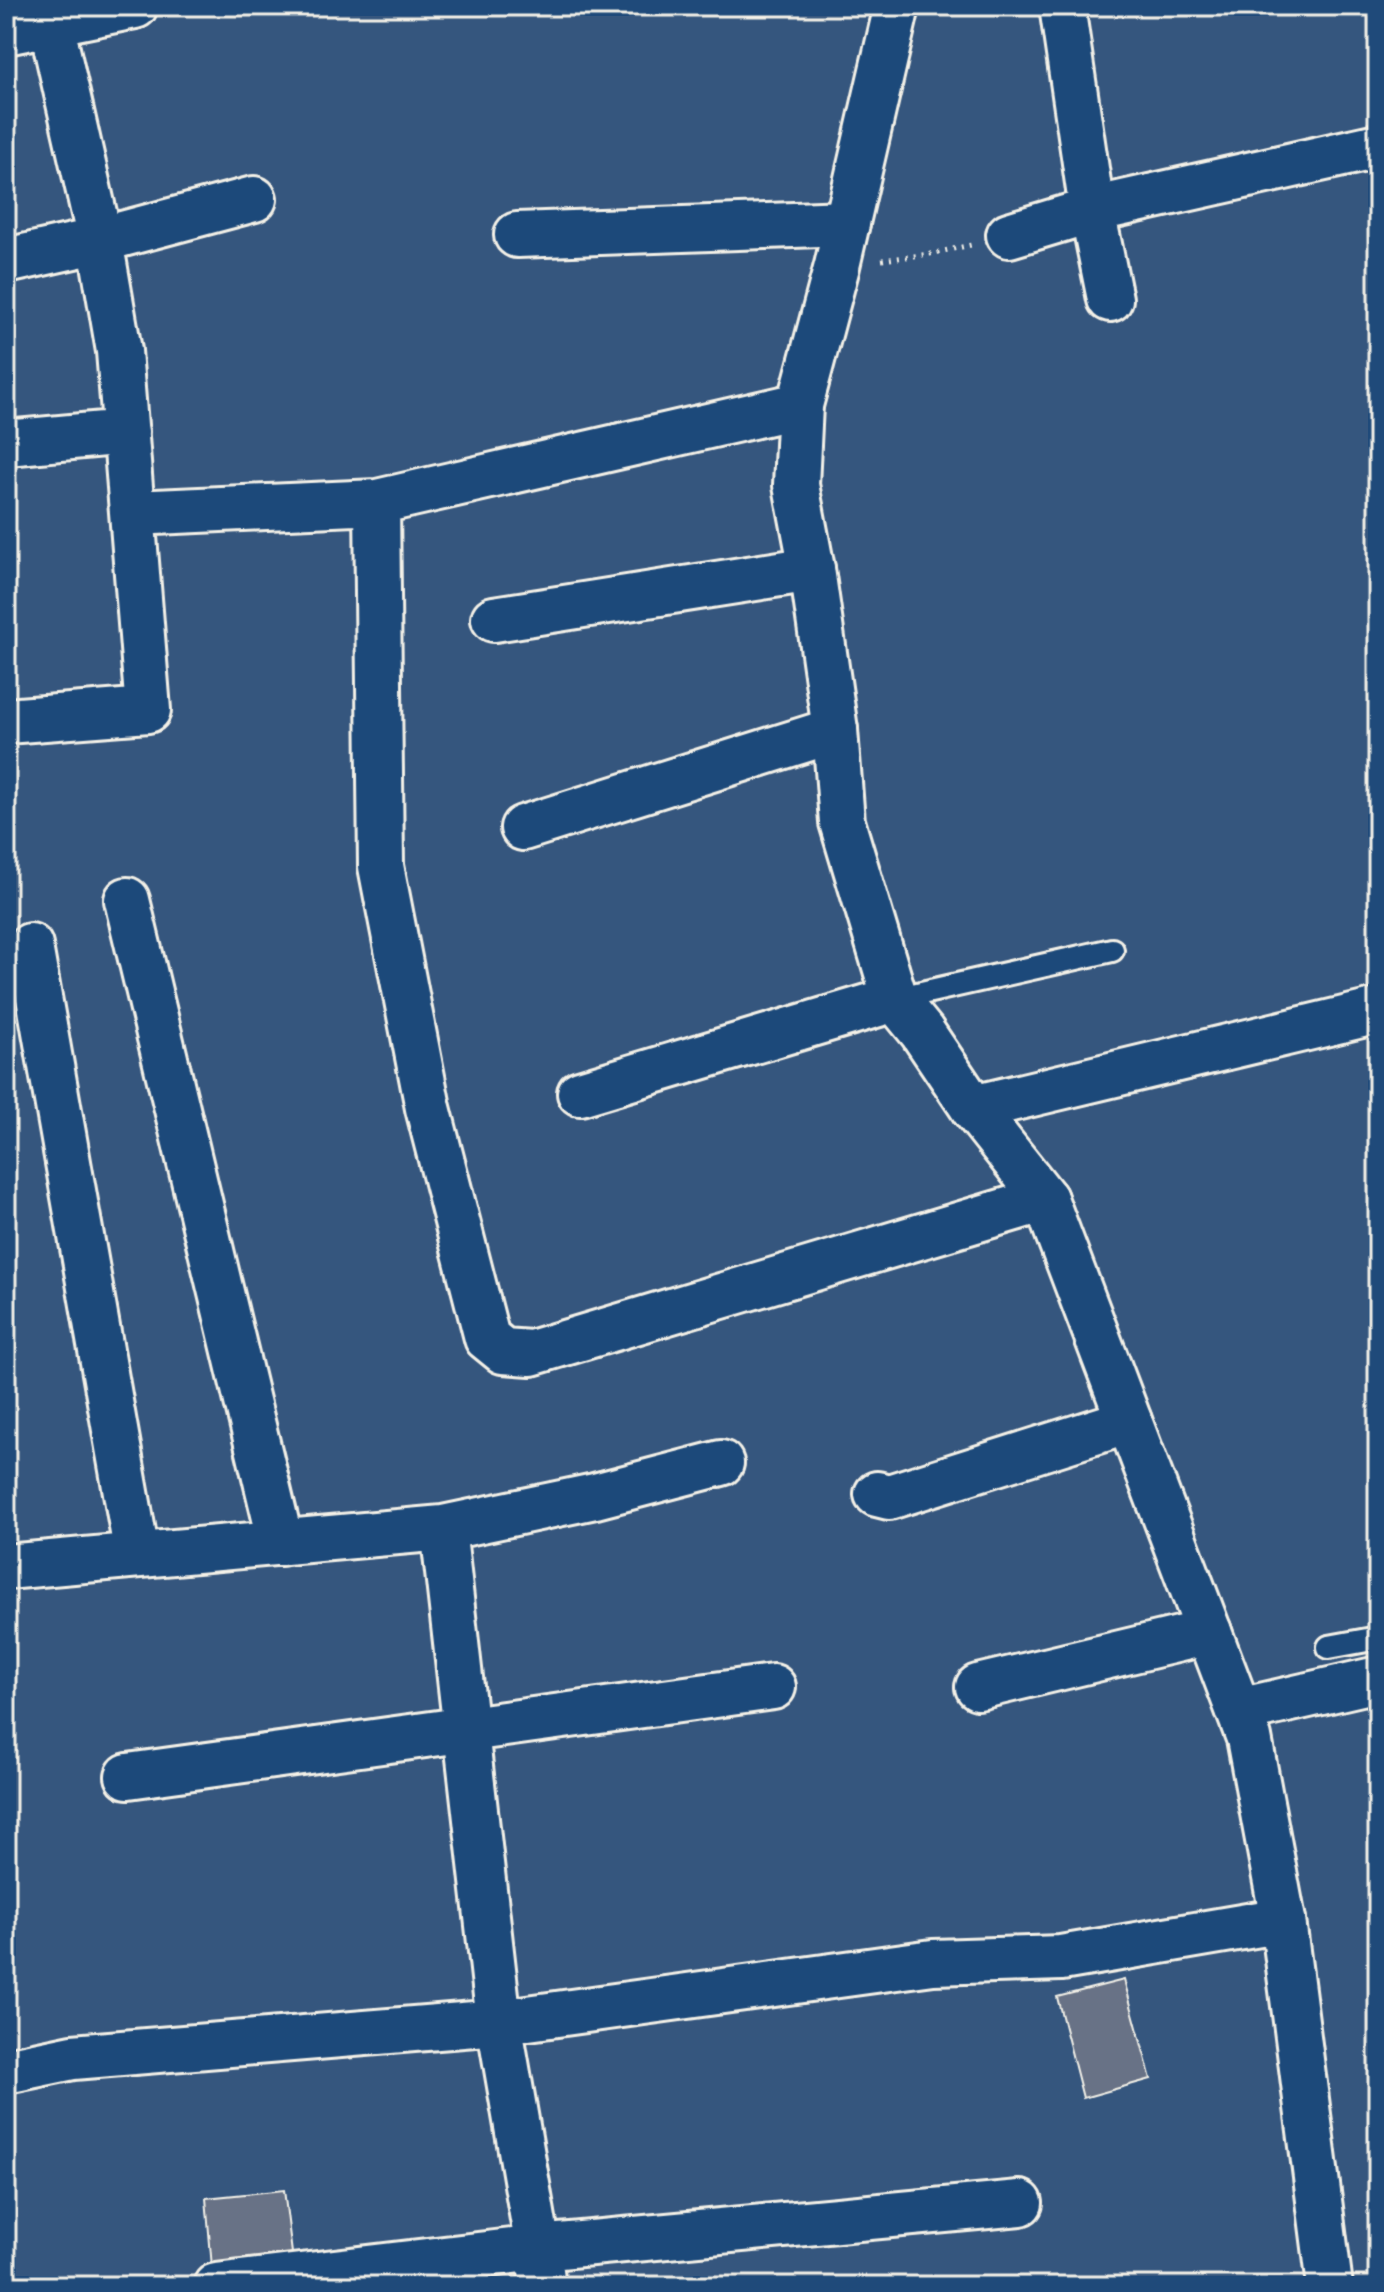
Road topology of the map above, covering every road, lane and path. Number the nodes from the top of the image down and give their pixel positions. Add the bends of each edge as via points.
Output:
1 (135, 6) edge
2 (897, 6) edge
3 (1062, 6) edge
4 (49, 14) edge
5 (6, 32) edge
6 (1378, 146) edge
7 (254, 199) dead end
8 (1092, 210) junction
9 (847, 223) junction
10 (517, 235) dead end
11 (1009, 235) joint
12 (100, 240) junction
13 (6, 261) edge
14 (837, 266) junction
15 (1110, 299) dead end
16 (800, 405) junction
17 (126, 432) junction
18 (6, 443) edge
19 (377, 502) junction
20 (133, 513) junction
21 (812, 569) junction
22 (494, 619) dead end
23 (6, 721) edge
24 (835, 730) junction
25 (523, 828) dead end
26 (127, 900) dead end
27 (30, 946) dead end
28 (1112, 950) dead end
29 (895, 999) junction
30 (1378, 1011) edge
31 (580, 1093) dead end
32 (973, 1108) junction
33 (1045, 1199) junction
34 (1129, 1421) junction
35 (721, 1463) dead end
36 (877, 1494) dead end
37 (443, 1528) junction
38 (281, 1543) junction
39 (137, 1555) junction
40 (6, 1567) edge
41 (1209, 1632) junction
42 (1378, 1638) edge
43 (1329, 1647) dead end
44 (1378, 1679) edge
45 (773, 1687) dead end
46 (978, 1687) dead end
47 (1239, 1711) junction
48 (466, 1729) junction
49 (128, 1776) dead end
50 (1283, 1920) junction
51 (499, 2022) junction
52 (6, 2071) edge
53 (1020, 2203) dead end
54 (540, 2267) edge
55 (1322, 2284) edge
56 (216, 2286) edge

1 - 4 street
2 - 9 street
3 - 8 street
4 - 5 street
4 - 12 street
6 - 8 street
7 - 12 street
8 - 11 street
8 - 15 street
9 - 10 street
9 - 14 street
11 - 14 path via 930,254
12 - 13 street
12 - 17 street
14 - 16 street
16 - 19 street
16 - 21 street via 796,485
17 - 18 street
17 - 20 street
19 - 20 street
19 - 33 street via 381,866 428,1108 487,1338 503,1351 531,1353
20 - 23 street via 148,710
21 - 22 street
21 - 24 street
24 - 25 street
24 - 29 street via 842,822
26 - 38 street
27 - 39 street
28 - 29 lane
29 - 31 street
29 - 32 street
30 - 32 street
32 - 33 street
33 - 34 street
34 - 36 street via 889,1497
34 - 41 street
35 - 37 street
37 - 38 street
37 - 48 street
38 - 39 street
39 - 40 street
41 - 46 street
41 - 47 street
42 - 43 lane
44 - 47 street
45 - 48 street
47 - 50 street via 1249,1738
48 - 49 street
48 - 51 street
50 - 51 street via 1061,1958 933,1962
50 - 55 street
51 - 52 street via 73,2057
51 - 54 street
53 - 54 street
54 - 56 street

